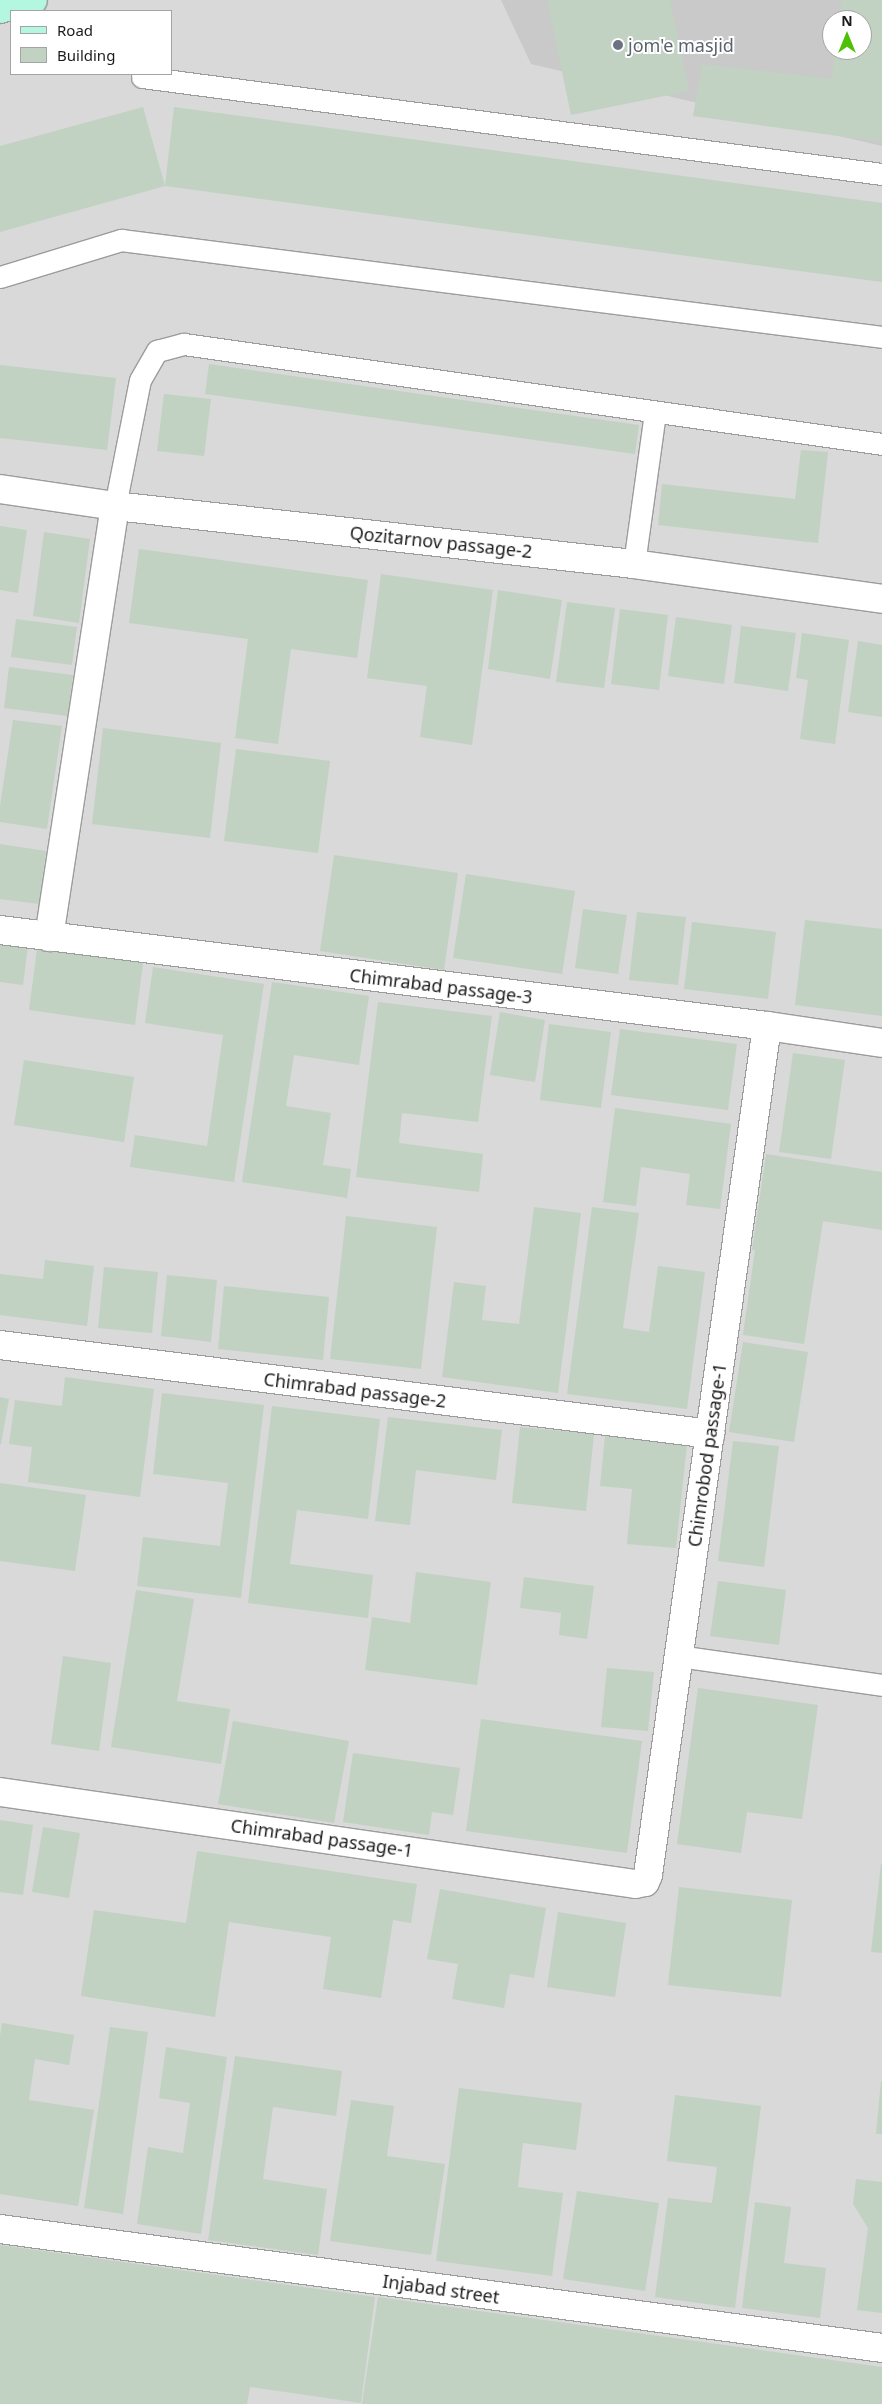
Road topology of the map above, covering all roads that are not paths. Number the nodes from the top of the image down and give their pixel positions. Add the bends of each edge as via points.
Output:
1 (33, 0) edge
2 (0, 9) edge
3 (142, 77) dead end
4 (882, 174) edge
5 (0, 276) edge
6 (882, 337) edge
7 (655, 412) junction
8 (882, 444) edge
9 (0, 489) edge
10 (114, 506) junction
11 (634, 564) junction
12 (882, 600) edge
13 (0, 930) edge
14 (49, 937) junction
15 (767, 1026) junction
16 (882, 1043) edge
17 (0, 1345) edge
18 (710, 1434) junction
19 (679, 1656) junction
20 (882, 1685) edge
21 (0, 1792) edge
22 (0, 2229) edge
23 (882, 2348) edge

1 - 2 main road
3 - 4 lane
5 - 6 lane via 120,240
7 - 8 lane
7 - 10 lane via 184,344 157,351 140,380
7 - 11 lane
9 - 10 street, Qozitarnov passage-2
10 - 11 street, Qozitarnov passage-2
10 - 14 street
11 - 12 street, Qozitarnov passage-2
13 - 14 street, Chimrаbаd passage-3
14 - 15 street, Chimrаbаd passage-3
15 - 16 street, Chimrаbаd passage-3
15 - 18 street, Chimrobod passage-1
17 - 18 street, Chimrabad passage-2
18 - 19 street, Chimrobod passage-1
19 - 20 lane
19 - 21 street, Chimrobod passage-1 via 645,1882 635,1884
22 - 23 street, Injаbаd street

